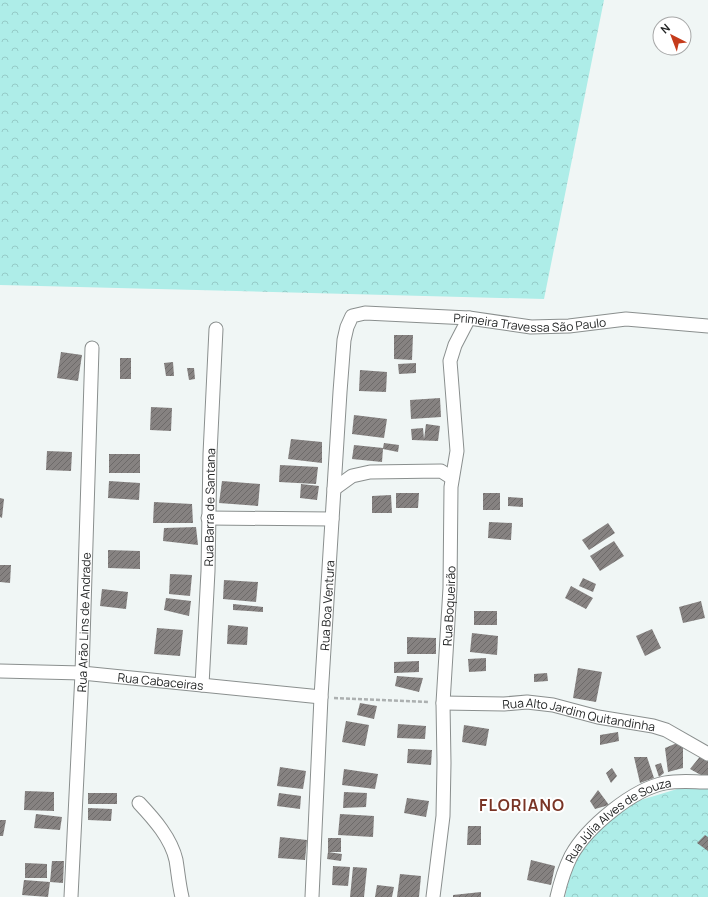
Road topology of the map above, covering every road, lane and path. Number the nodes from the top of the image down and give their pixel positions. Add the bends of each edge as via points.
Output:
1 (352, 316) joint
2 (469, 318) junction
3 (708, 326) edge
4 (216, 329) dead end
5 (92, 348) dead end
6 (452, 478) junction
7 (334, 489) junction
8 (208, 518) junction
9 (332, 519) junction
10 (0, 671) edge
11 (82, 673) junction
12 (202, 685) junction
13 (321, 697) junction
14 (442, 703) junction
15 (708, 754) edge
16 (708, 782) edge
17 (139, 803) dead end
18 (71, 897) edge
19 (182, 897) edge
20 (312, 897) edge
21 (433, 897) edge
22 (557, 897) edge

1 - 2 street, Primeira Travessa São Paulo via 365,313
1 - 7 street, Rua Boa Ventura via 344,340
2 - 3 street, Primeira Travessa São Paulo via 531,327 569,326 626,319
2 - 6 street, Rua Boqueirão via 455,344 450,360 457,452
4 - 8 street, Rua Barra de Santana
5 - 11 street, Rua Arão Lins de Andrade
6 - 7 street via 441,471 370,472 352,476
6 - 14 street, Rua Boqueirão via 450,588
7 - 9 street, Rua Boa Ventura
8 - 9 street
8 - 12 street, Rua Barra de Santana
9 - 13 street, Rua Boa Ventura
10 - 11 street, Rua Cabaceiras
11 - 12 street, Rua Cabaceiras
11 - 18 street, Rua Arão Lins de Andrade
12 - 13 street, Rua Cabaceiras
13 - 14 path
13 - 20 street, Rua Boa Ventura
14 - 15 street, Rua Alto Jardim Quitandinha via 527,702 553,705 598,717 659,728
14 - 21 street, Rua Boqueirão via 443,816
16 - 22 street, Rua Júlia Alves de Souza via 664,783 647,789 615,808 593,828 571,857
17 - 19 street via 155,820 167,839 176,859

